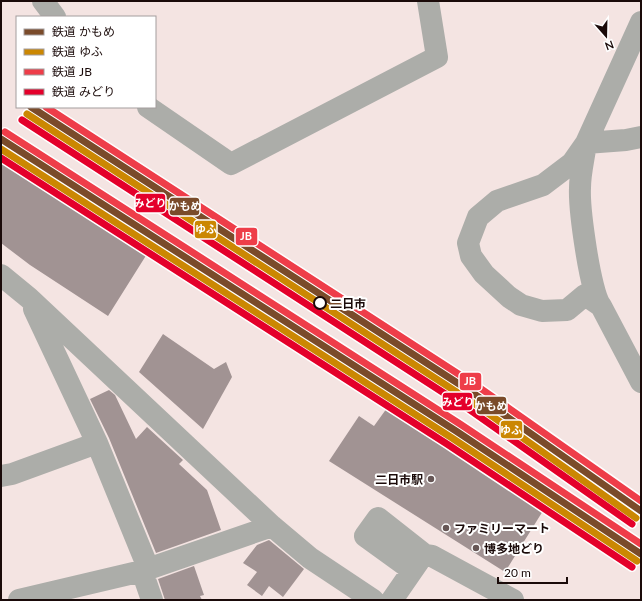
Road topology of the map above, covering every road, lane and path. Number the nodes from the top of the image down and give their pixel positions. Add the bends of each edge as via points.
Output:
1 (43, 1) edge
2 (428, 1) edge
3 (54, 16) edge
4 (641, 22) edge
5 (149, 108) edge
6 (641, 137) edge
7 (586, 143) junction
8 (1, 275) edge
9 (29, 298) junction
10 (601, 306) junction
11 (641, 382) edge
12 (97, 443) junction
13 (1, 476) edge
14 (272, 526) junction
15 (146, 570) junction
16 (19, 600) edge
17 (152, 600) edge
18 (373, 600) edge
19 (392, 600) edge
20 (513, 600) edge

1 - 3 street
2 - 5 street via 437,57 231,164
4 - 7 street
6 - 7 street
7 - 10 street via 580,189 581,213 593,288
7 - 10 street via 572,163 543,185 497,201 478,217 468,248 474,263 484,274 520,305 542,311 567,310 585,295
8 - 9 street
9 - 12 street
9 - 14 street
10 - 11 street
12 - 13 street
12 - 15 street
14 - 15 street
14 - 18 street via 310,558
15 - 16 street
15 - 17 street
19 - 20 street via 418,562 432,556

